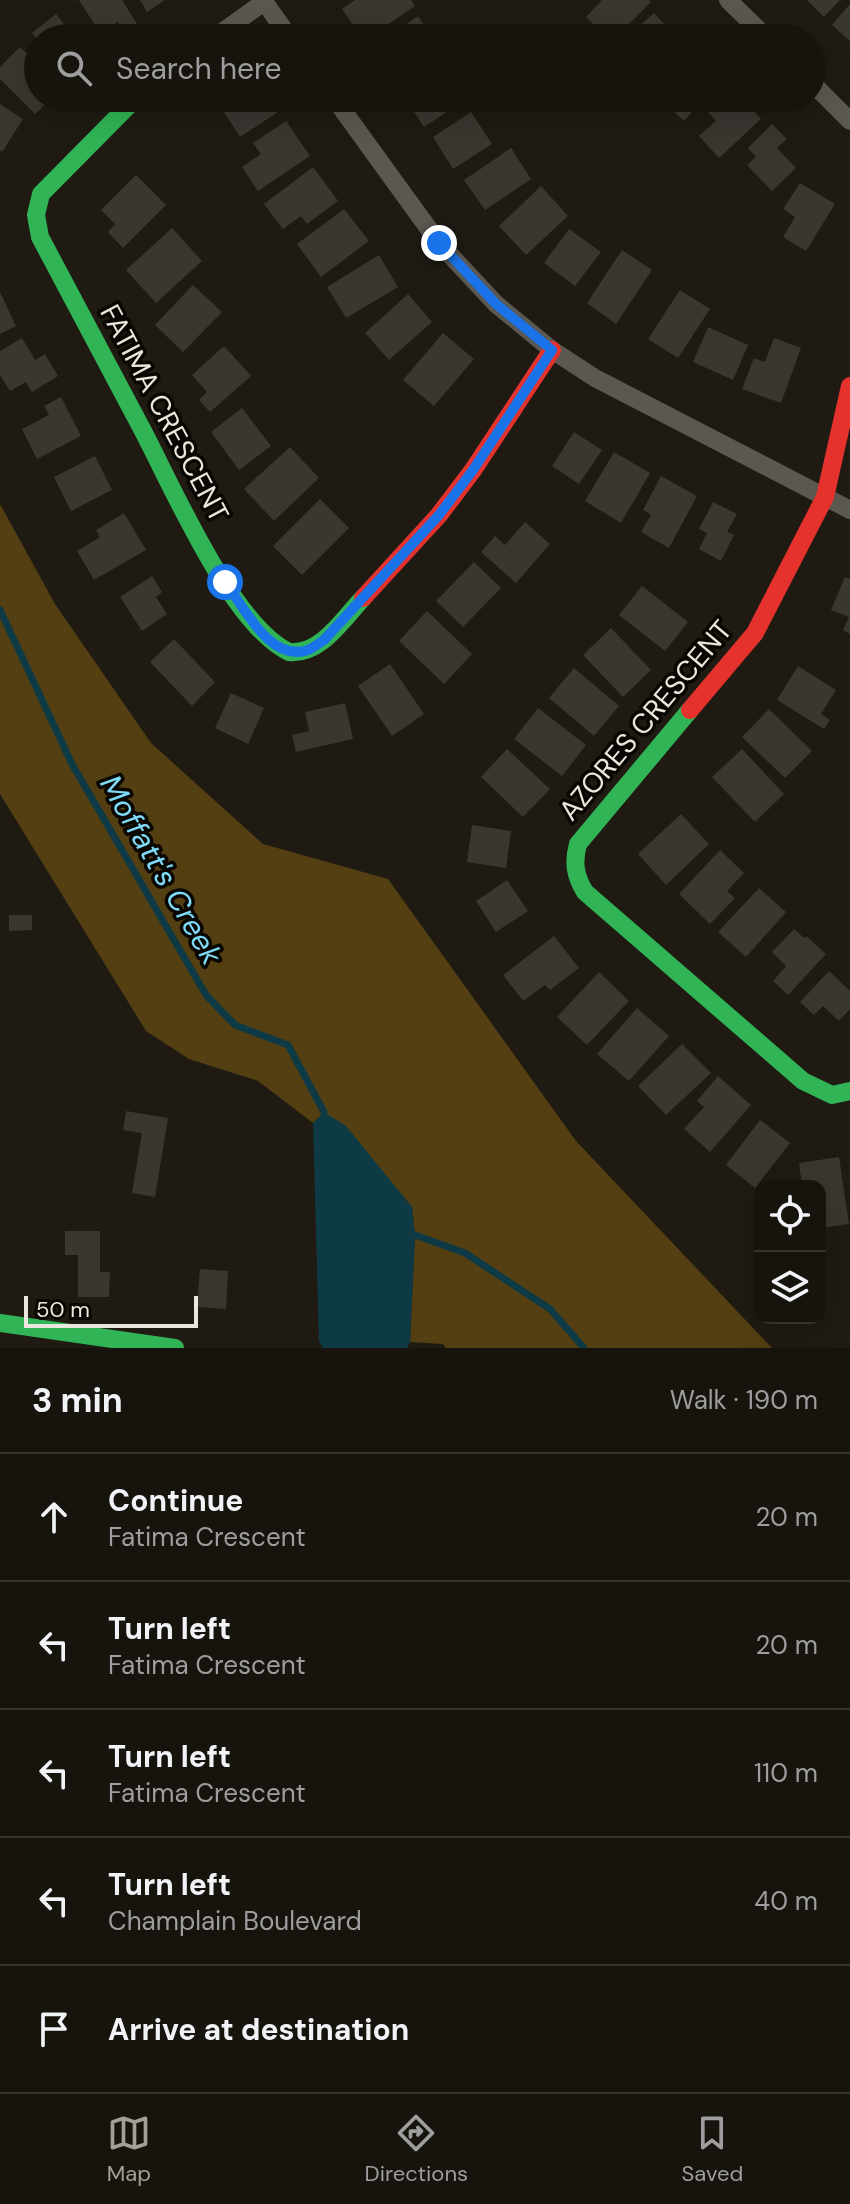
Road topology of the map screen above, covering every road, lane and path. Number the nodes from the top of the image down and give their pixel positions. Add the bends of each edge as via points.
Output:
1 (728, 0) edge
2 (263, 1) edge
3 (233, 24) edge
4 (280, 24) edge
5 (753, 24) edge
6 (826, 97) edge
7 (122, 112) edge
8 (344, 112) edge
9 (850, 121) edge
10 (552, 350) junction
11 (850, 386) edge
12 (825, 497) junction
13 (850, 510) edge
14 (850, 1091) edge
15 (0, 1323) edge
16 (175, 1348) edge

1 - 5 street
2 - 3 street
2 - 4 street
6 - 9 street
7 - 10 street, FATIMA CRESCENT via 41,194 35,220 206,550 269,641 290,652 308,650 324,640 439,515
8 - 10 street via 439,243 496,304
10 - 12 street via 595,378
11 - 12 street
12 - 13 street
12 - 14 street, AZORES CRESCENT via 755,633 578,844 573,859 585,892 803,1081 824,1094 842,1096
15 - 16 street

